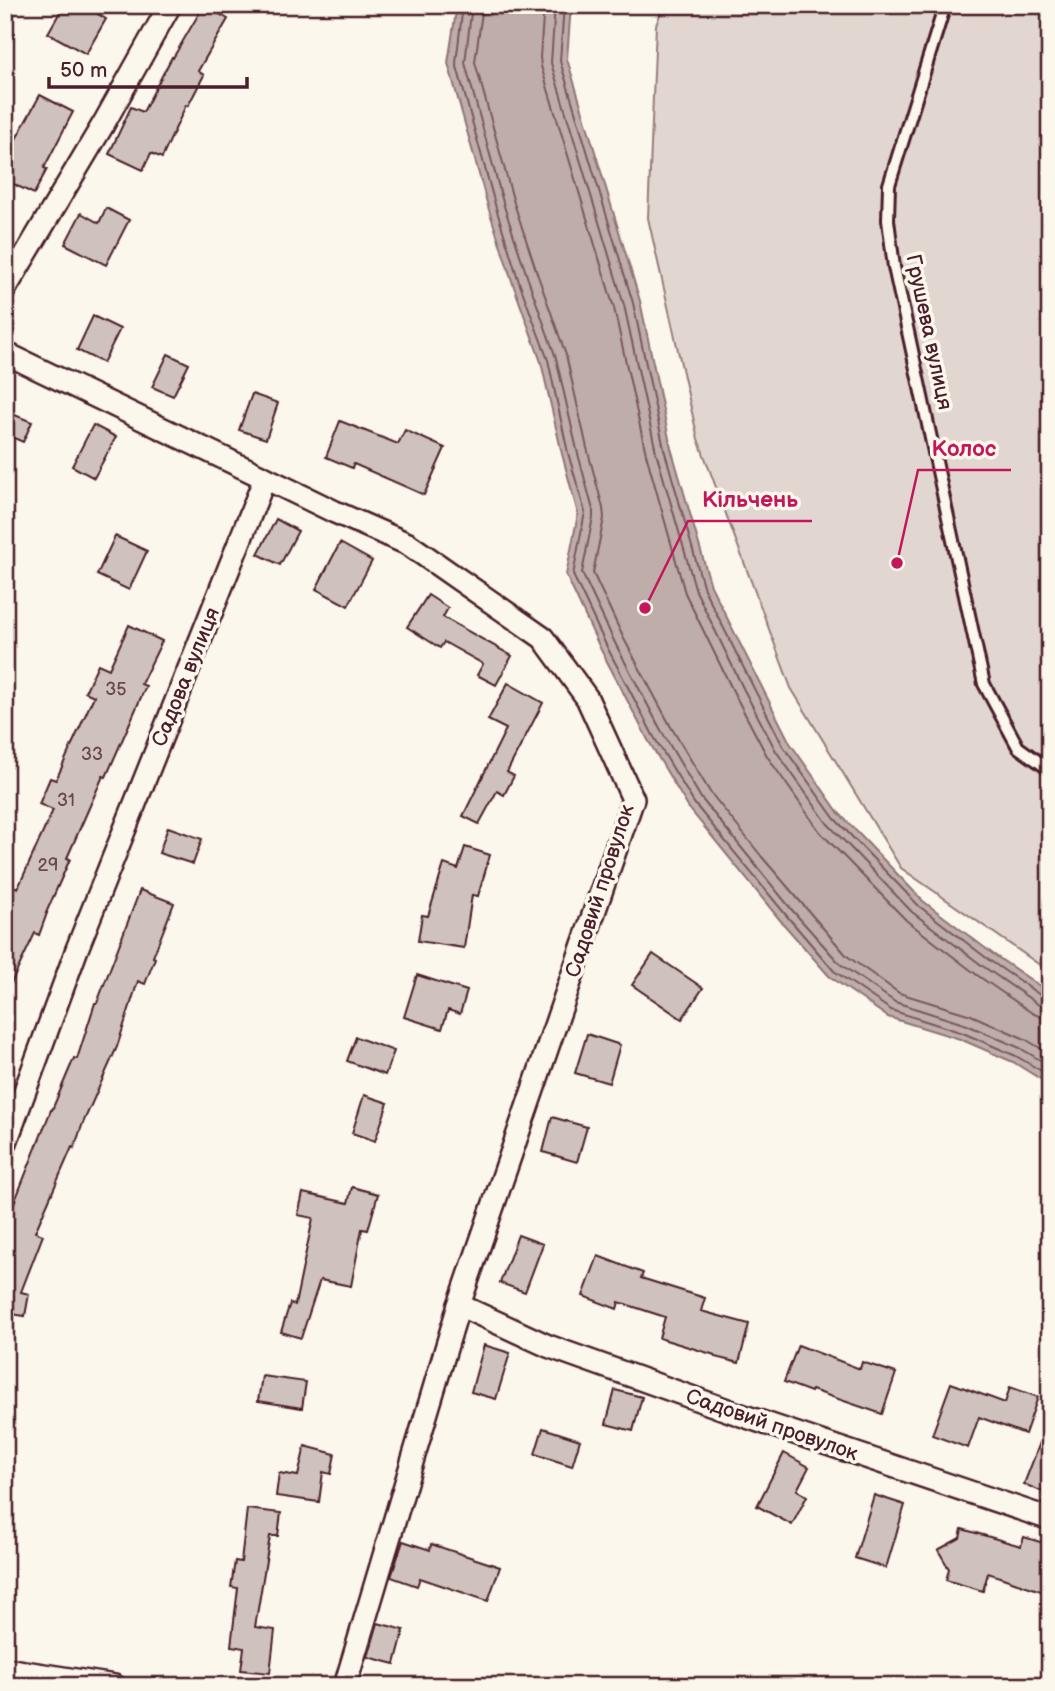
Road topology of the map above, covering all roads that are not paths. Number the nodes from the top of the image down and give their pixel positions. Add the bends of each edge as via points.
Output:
1 (170, 5) edge
2 (945, 5) edge
3 (5, 289) edge
4 (5, 353) edge
5 (265, 478) junction
6 (1050, 770) edge
7 (5, 1145) edge
8 (458, 1305) junction
9 (1050, 1519) edge
10 (5, 1669) edge
11 (115, 1686) edge
12 (345, 1686) edge

1 - 3 street
2 - 6 lane, Грушева вулиця via 889,184 894,267 984,684 1018,747
4 - 5 street
5 - 7 street, Садова вулиця
5 - 8 street, Садовий провулок via 408,544 543,638 587,698 633,799
8 - 9 street, Садовий провулок via 548,1346
8 - 12 street, Садовий провулок
10 - 11 street

